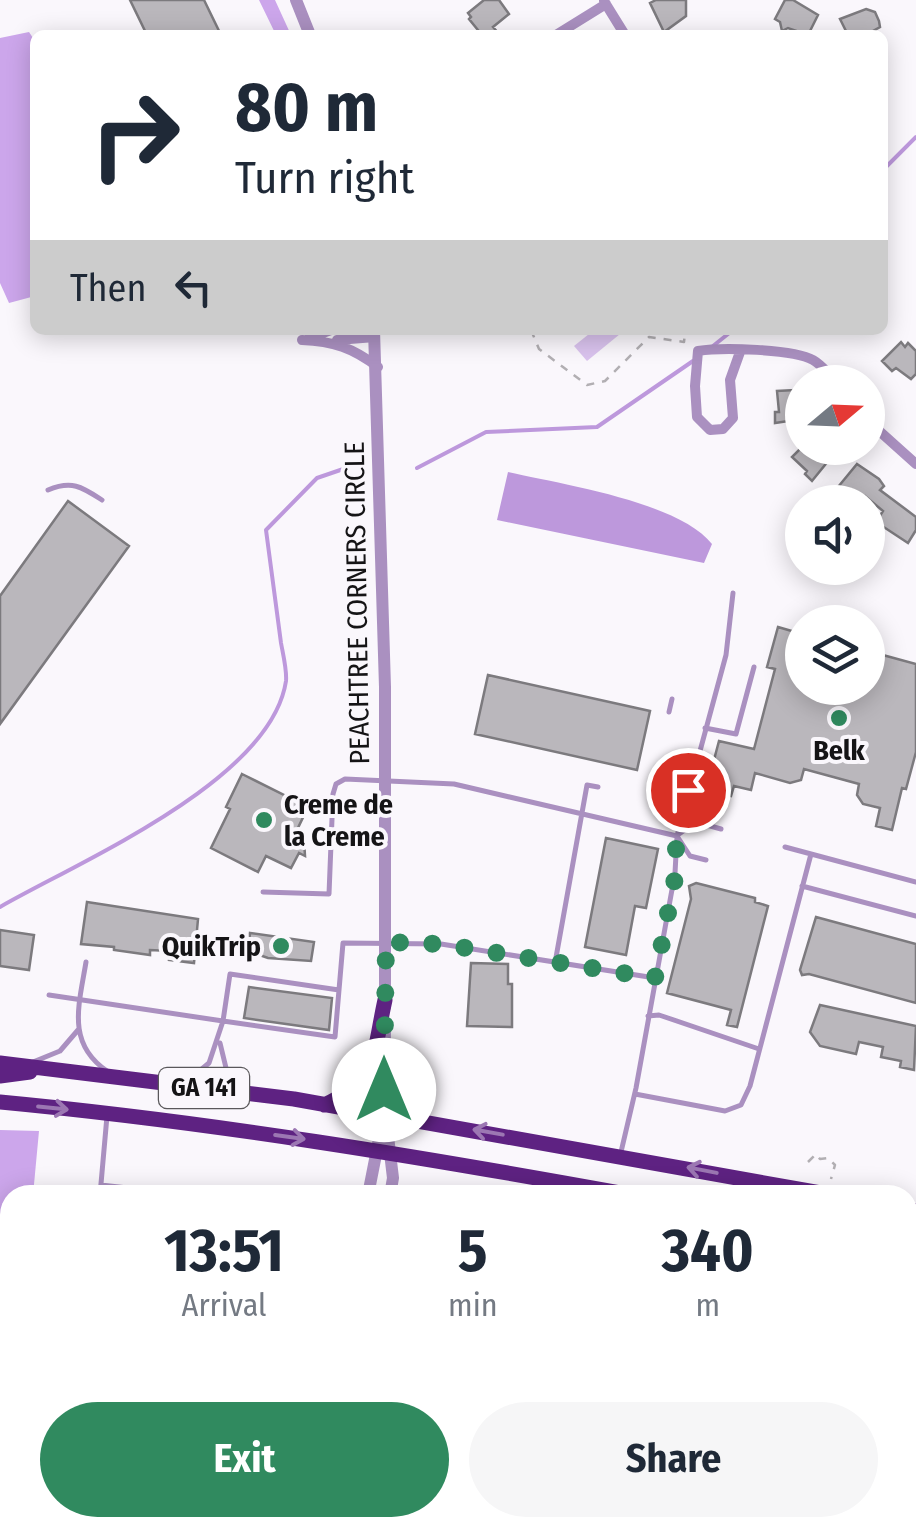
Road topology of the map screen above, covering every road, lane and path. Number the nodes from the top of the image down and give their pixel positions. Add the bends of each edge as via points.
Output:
1 (296, 0) edge
2 (605, 2) edge
3 (308, 30) edge
4 (563, 30) edge
5 (622, 30) edge
6 (331, 335) edge
7 (374, 335) edge
8 (533, 335) edge
9 (685, 335) edge
10 (302, 340) dead end
11 (740, 352) junction
12 (819, 365) edge
13 (378, 368) junction
14 (885, 436) edge
15 (916, 464) edge
16 (48, 490) dead end
17 (102, 500) dead end
18 (733, 592) dead end
19 (754, 667) dead end
20 (672, 700) dead end
21 (669, 712) dead end
22 (706, 728) junction
23 (661, 766) dead end
24 (385, 780) junction
25 (598, 787) dead end
26 (653, 798) dead end
27 (582, 815) junction
28 (721, 829) dead end
29 (676, 836) junction
30 (784, 847) dead end
31 (811, 854) junction
32 (706, 860) dead end
33 (916, 882) edge
34 (802, 886) junction
35 (263, 892) dead end
36 (916, 916) edge
37 (386, 942) junction
38 (86, 962) dead end
39 (556, 963) junction
40 (655, 978) junction
41 (340, 990) junction
42 (49, 995) dead end
43 (80, 999) junction
44 (385, 1000) junction
45 (648, 1016) junction
46 (223, 1021) junction
47 (78, 1030) junction
48 (219, 1040) junction
49 (760, 1049) junction
50 (0, 1064) edge
51 (21, 1066) junction
52 (44, 1068) junction
53 (0, 1076) edge
54 (114, 1076) junction
55 (182, 1085) junction
56 (242, 1093) junction
57 (635, 1094) junction
58 (0, 1102) edge
59 (324, 1105) junction
60 (107, 1113) junction
61 (384, 1114) junction
62 (385, 1151) junction
63 (620, 1155) junction
64 (808, 1162) dead end
65 (539, 1177) junction
66 (101, 1185) edge
67 (372, 1185) edge
68 (392, 1185) edge
69 (547, 1185) edge
70 (572, 1185) edge
71 (813, 1185) edge
72 (832, 1185) edge

1 - 3 street
2 - 4 street
2 - 5 street
6 - 10 street
6 - 13 street
7 - 13 street, PEACHTREE CORNERS CIRCLE
8 - 9 path via 539,348 587,385 605,381 648,337 684,342
11 - 11 street via 698,351 697,417 710,430 723,429 733,418 730,380
11 - 12 street via 772,351
13 - 24 street, PEACHTREE CORNERS CIRCLE
14 - 15 street
16 - 17 lane via 78,485
18 - 22 lane via 726,655
19 - 22 lane via 736,734
20 - 21 lane
22 - 29 lane
23 - 26 lane
24 - 27 lane via 454,784
24 - 35 lane via 336,784 330,894
24 - 37 street, PEACHTREE CORNERS CIRCLE
25 - 27 lane via 587,785
27 - 29 lane
27 - 39 lane
28 - 29 lane via 696,822
29 - 32 lane via 690,856
29 - 40 lane via 676,873
30 - 31 lane
31 - 33 lane
31 - 34 lane
34 - 36 lane
34 - 49 lane
37 - 39 lane
37 - 41 lane via 343,943
37 - 44 street, PEACHTREE CORNERS CIRCLE
38 - 43 lane
39 - 40 lane
40 - 45 lane
41 - 46 lane via 230,974
41 - 46 lane via 335,1037
42 - 43 lane
43 - 46 lane
43 - 47 lane
44 - 59 highway via 369,1070 354,1089
44 - 61 street, PEACHTREE CORNERS CIRCLE
45 - 49 lane
45 - 57 lane
46 - 48 lane
47 - 51 lane via 50,1058
47 - 54 lane via 91,1058
48 - 55 lane via 209,1062
48 - 56 lane
49 - 57 lane via 741,1105 726,1111
50 - 51 highway, GA 141
51 - 52 highway, GA 141
52 - 53 highway
52 - 54 highway, GA 141
54 - 55 highway, GA 141
55 - 56 highway, GA 141
56 - 59 highway, GA 141
57 - 63 lane
58 -> 60 highway, GA 141
59 - 61 highway, GA 141
60 -> 62 highway, GA 141
60 - 66 lane
61 - 62 street, PEACHTREE CORNERS CIRCLE
63 -> 61 highway, GA 141
62 - 65 highway, GA 141
62 - 67 street, PEACHTREE CORNERS CIRCLE
62 - 68 street, PEACHTREE CORNERS CIRCLE
71 -> 63 highway, GA 141
64 - 72 path via 816,1154 828,1158
65 - 69 lane
65 - 70 highway, GA 141

